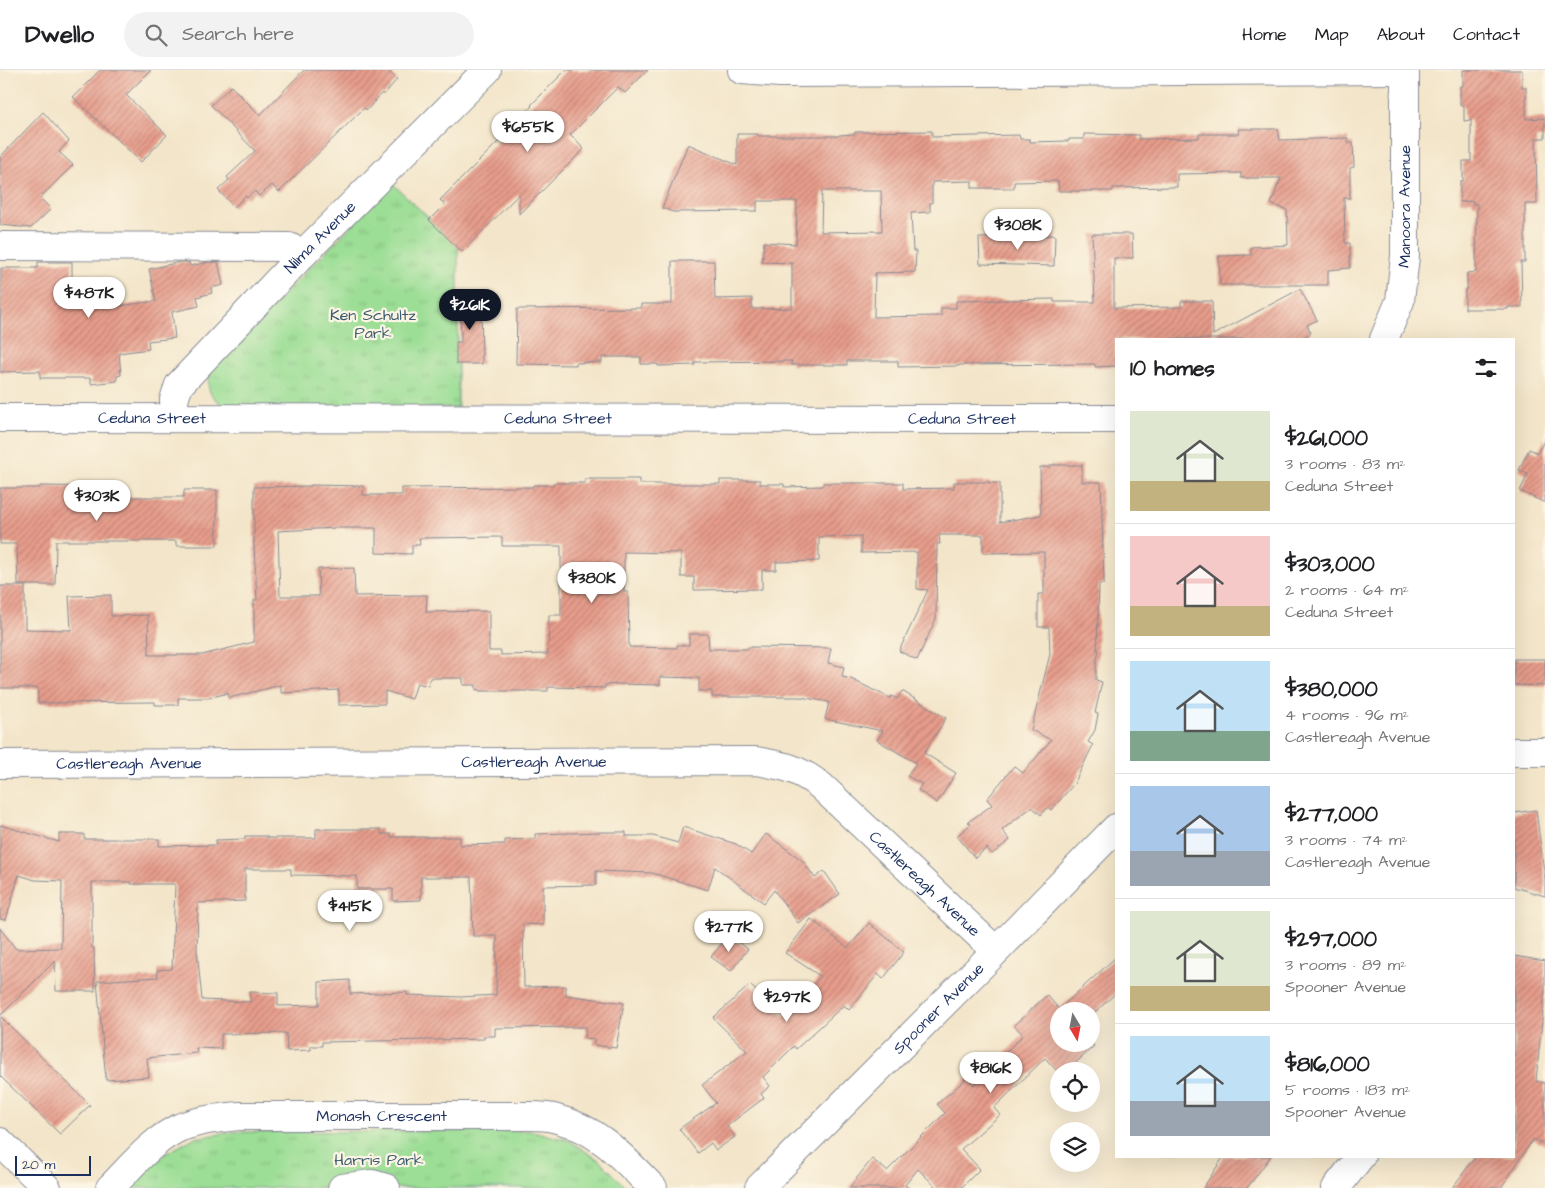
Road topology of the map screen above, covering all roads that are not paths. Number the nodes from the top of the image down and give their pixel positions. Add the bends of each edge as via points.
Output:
1 (487, 70) edge
2 (742, 70) edge
3 (1405, 70) edge
4 (1043, 71) edge
5 (0, 246) edge
6 (302, 254) junction
7 (1384, 338) edge
8 (0, 418) edge
9 (175, 418) junction
10 (1115, 419) edge
11 (1515, 752) edge
12 (1545, 752) edge
13 (0, 764) edge
14 (1115, 829) edge
15 (996, 951) junction
16 (0, 1142) edge
17 (1359, 1158) edge
18 (47, 1188) edge
19 (110, 1188) edge
20 (342, 1188) edge
21 (386, 1188) edge
22 (654, 1188) edge
23 (759, 1188) edge
24 (1336, 1188) edge

1 - 6 street, Nilma Avenue
2 - 4 street via 780,73
3 - 4 street
3 - 7 street, Manoora Avenue via 1405,256 1400,301
5 - 6 street via 289,246
6 - 9 street, Nilma Avenue via 178,385 174,400
8 - 9 street, Ceduna Street
9 - 10 street, Ceduna Street
11 - 12 street
13 - 15 street, Castlereagh Avenue via 756,761 782,765 802,772 821,786
14 - 15 street, Spooner Avenue
15 - 23 street, Spooner Avenue
16 - 18 street
17 - 24 street
19 - 22 street, Monash Crescent via 158,1141 180,1128 209,1119 239,1116 555,1118 581,1126 602,1139
20 - 21 street via 372,1184

